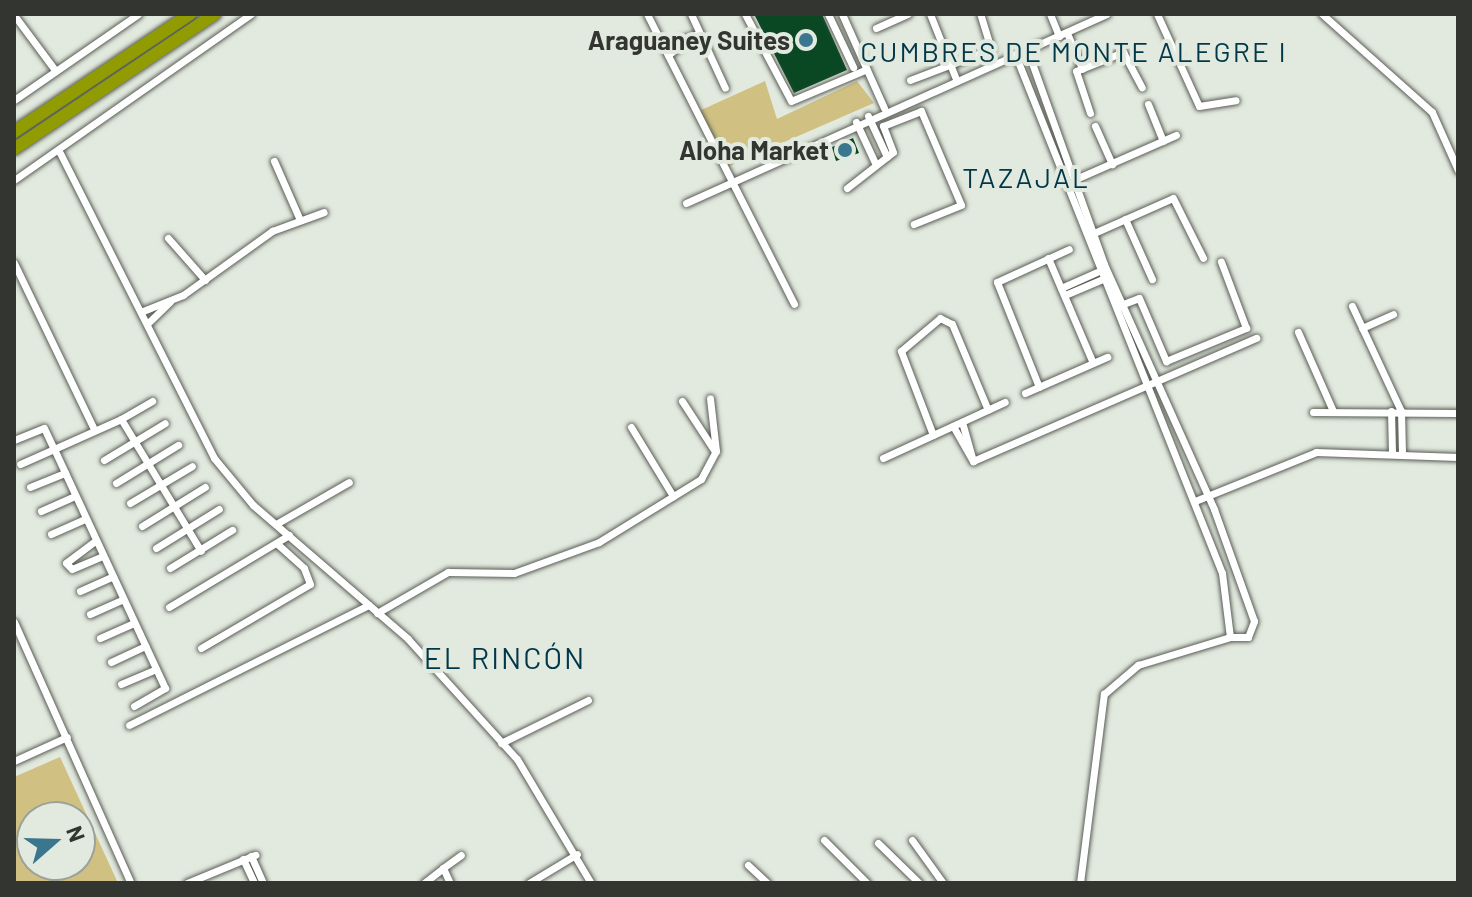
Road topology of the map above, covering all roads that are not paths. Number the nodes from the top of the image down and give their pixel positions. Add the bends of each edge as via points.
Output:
1 (138, 14) edge
2 (190, 14) edge
3 (215, 14) edge
4 (251, 14) edge
5 (647, 14) edge
6 (691, 14) edge
7 (745, 14) edge
8 (828, 14) edge
9 (842, 14) edge
10 (908, 14) edge
11 (930, 14) edge
12 (980, 14) edge
13 (1050, 14) edge
14 (1107, 14) edge
15 (1157, 14) edge
16 (1322, 14) edge
17 (14, 15) edge
18 (876, 28) dead end
19 (700, 33) junction
20 (1063, 34) junction
21 (687, 40) junction
22 (663, 46) junction
23 (1027, 49) junction
24 (1015, 54) junction
25 (668, 55) junction
26 (951, 64) junction
27 (853, 67) dead end
28 (867, 69) junction
29 (1082, 69) junction
30 (55, 70) junction
31 (956, 79) junction
32 (910, 80) dead end
33 (1142, 87) dead end
34 (725, 88) dead end
35 (14, 100) edge
36 (1236, 100) dead end
37 (1148, 104) dead end
38 (884, 108) junction
39 (1090, 113) dead end
40 (868, 116) junction
41 (856, 122) junction
42 (1095, 126) dead end
43 (14, 132) edge
44 (1176, 135) dead end
45 (1163, 141) junction
46 (14, 149) edge
47 (60, 153) junction
48 (887, 157) junction
49 (274, 161) dead end
50 (875, 163) junction
51 (1112, 164) junction
52 (1458, 170) edge
53 (1078, 178) junction
54 (14, 180) edge
55 (728, 183) junction
56 (847, 188) dead end
57 (686, 203) dead end
58 (324, 212) dead end
59 (1125, 219) junction
60 (300, 220) junction
61 (914, 224) dead end
62 (1095, 233) junction
63 (1086, 237) junction
64 (168, 238) dead end
65 (1069, 249) dead end
66 (1048, 258) junction
67 (1203, 258) dead end
68 (1221, 262) dead end
69 (14, 263) edge
70 (1099, 276) junction
71 (1152, 279) dead end
72 (205, 280) junction
73 (1063, 291) junction
74 (170, 302) junction
75 (794, 304) dead end
76 (1121, 304) junction
77 (1352, 306) dead end
78 (1113, 308) junction
79 (143, 311) junction
80 (1393, 314) dead end
81 (149, 322) junction
82 (1362, 328) junction
83 (1298, 332) dead end
84 (1256, 338) dead end
85 (1107, 357) dead end
86 (1093, 363) junction
87 (1155, 380) junction
88 (1145, 385) junction
89 (1039, 387) junction
90 (1025, 393) dead end
91 (710, 398) dead end
92 (152, 401) dead end
93 (682, 401) dead end
94 (1005, 402) dead end
95 (988, 410) junction
96 (1333, 411) junction
97 (1391, 411) junction
98 (1401, 411) junction
99 (1313, 412) dead end
100 (1457, 413) edge
101 (121, 419) junction
102 (962, 422) junction
103 (165, 423) dead end
104 (953, 426) junction
105 (631, 427) dead end
106 (94, 429) junction
107 (933, 435) junction
108 (14, 440) edge
109 (134, 442) junction
110 (178, 445) dead end
111 (54, 449) junction
112 (716, 451) junction
113 (1392, 453) junction
114 (1402, 453) junction
115 (1458, 457) edge
116 (883, 458) dead end
117 (104, 460) dead end
118 (973, 461) junction
119 (20, 464) dead end
120 (148, 464) junction
121 (192, 466) dead end
122 (65, 473) junction
123 (349, 482) dead end
124 (116, 483) dead end
125 (160, 485) junction
126 (30, 487) dead end
127 (205, 487) dead end
128 (75, 496) junction
129 (673, 496) junction
130 (1209, 496) junction
131 (1195, 501) junction
132 (130, 503) dead end
133 (175, 507) junction
134 (219, 509) dead end
135 (41, 511) dead end
136 (85, 519) junction
137 (276, 524) junction
138 (142, 526) dead end
139 (188, 529) junction
140 (232, 530) dead end
141 (51, 534) dead end
142 (289, 535) junction
143 (95, 541) junction
144 (277, 544) junction
145 (156, 548) dead end
146 (201, 551) junction
147 (102, 556) junction
148 (170, 568) dead end
149 (112, 577) junction
150 (80, 591) dead end
151 (123, 599) junction
152 (369, 605) junction
153 (169, 607) dead end
154 (377, 613) junction
155 (90, 614) dead end
156 (14, 622) edge
157 (134, 623) junction
158 (1230, 637) junction
159 (100, 638) dead end
160 (145, 646) junction
161 (201, 648) dead end
162 (111, 662) dead end
163 (156, 669) junction
164 (121, 684) dead end
165 (588, 700) dead end
166 (134, 706) dead end
167 (129, 725) dead end
168 (67, 737) junction
169 (501, 743) junction
170 (14, 761) edge
171 (824, 840) dead end
172 (912, 840) dead end
173 (878, 843) dead end
174 (577, 854) junction
175 (461, 855) dead end
176 (748, 865) dead end
177 (443, 868) junction
178 (131, 883) edge
179 (187, 883) edge
180 (259, 883) edge
181 (424, 883) edge
182 (450, 883) edge
183 (529, 883) edge
184 (591, 883) edge
185 (767, 883) edge
186 (867, 883) edge
187 (919, 883) edge
188 (943, 883) edge
189 (1080, 883) edge

1 - 30 street
2 - 43 highway
3 - 46 highway
4 - 47 street
5 - 22 street
6 - 19 street
7 - 28 street via 791,101
8 - 27 street
9 - 28 street
10 - 18 street
11 - 26 street
12 - 26 street via 991,49
13 - 20 street
14 - 20 street
15 - 36 street via 1199,106
16 - 52 street via 1432,112
17 - 30 street
19 - 21 street
19 - 34 street
20 - 23 street
20 - 29 street
21 - 22 street
21 - 25 street
22 - 25 street
23 - 24 street
23 - 53 street
24 - 31 street
24 - 63 street
25 - 55 street
26 - 31 street
26 - 32 street
28 - 38 street
29 - 33 street via 1123,52
29 - 39 street via 1074,73
30 - 35 street
31 - 38 street
37 - 45 street
38 - 40 street
40 - 41 street
40 - 48 street
41 - 50 street
41 - 55 street
42 - 51 street
44 - 45 street
45 - 51 street
47 - 54 street
47 - 79 street
48 - 50 street
48 - 61 street via 893,152 883,126 921,111 961,205
49 - 60 street
50 - 56 street
51 - 53 street
53 - 62 street
55 - 57 street
55 - 75 street
58 - 60 street
59 - 62 street
59 - 67 street via 1173,198
59 - 71 street
60 - 72 street via 257,240
62 - 63 street
62 - 76 street
63 - 70 street
64 - 72 street
65 - 66 street
66 - 73 street
66 - 89 street via 997,282
68 - 76 street via 1246,328 1166,361 1139,298
69 - 106 street
70 - 73 street
70 - 78 street
72 - 74 street
73 - 86 street
74 - 79 street
74 - 81 street
76 - 78 street
76 - 87 street
77 - 82 street
78 - 88 street
79 - 81 street
80 - 82 street
81 - 137 street via 214,458
82 - 98 street
83 - 96 street
84 - 87 street
85 - 86 street
86 - 89 street
87 - 88 street
87 - 130 street
88 - 118 street
88 - 131 street
89 - 90 street
91 - 112 street
92 - 101 street
93 - 112 street
94 - 95 street
95 - 102 street
95 - 107 street via 952,324 940,318 901,351
96 - 97 street
96 - 99 street
97 - 98 street
97 - 113 street
98 - 100 street
98 - 114 street
101 - 106 street
101 - 109 street
102 - 104 street
102 - 118 street
103 - 109 street
104 - 107 street
104 - 118 street
105 - 129 street
106 - 111 street
107 - 116 street
108 - 111 street via 44,428
109 - 117 street
109 - 120 street
110 - 120 street
111 - 119 street
111 - 122 street
112 - 129 street via 707,473
113 - 114 street
113 - 130 street via 1316,452
114 - 115 street
120 - 124 street
120 - 125 street
121 - 125 street
122 - 126 street
122 - 128 street
123 - 137 street
125 - 132 street
125 - 133 street
127 - 133 street
128 - 135 street
128 - 136 street
129 - 154 street via 599,542 514,573 448,572
130 - 131 street
130 - 158 street via 1254,621 1248,637
131 - 158 street via 1222,573
133 - 138 street
133 - 139 street
134 - 139 street
136 - 141 street
136 - 143 street
137 - 142 street
139 - 145 street
139 - 146 street
140 - 146 street
142 - 144 street
142 - 152 street
143 - 147 street
143 - 147 street via 66,563 72,569
144 - 153 street
144 - 161 street via 304,568 310,584
146 - 148 street
147 - 149 street
149 - 150 street
149 - 151 street
151 - 155 street
151 - 157 street
152 - 154 street
152 - 167 street
154 - 169 street
156 - 168 street
157 - 159 street
157 - 160 street
158 - 189 street via 1138,665 1107,690 1097,714
160 - 162 street
160 - 163 street
163 - 164 street
163 - 166 street via 166,691
165 - 169 street
168 - 170 street
168 - 178 street
169 - 174 street
171 - 186 street
172 - 188 street
173 - 187 street
174 - 183 street
174 - 184 street
175 - 177 street
176 - 185 street
177 - 181 street
177 - 182 street
179 - 180 street via 249,857

